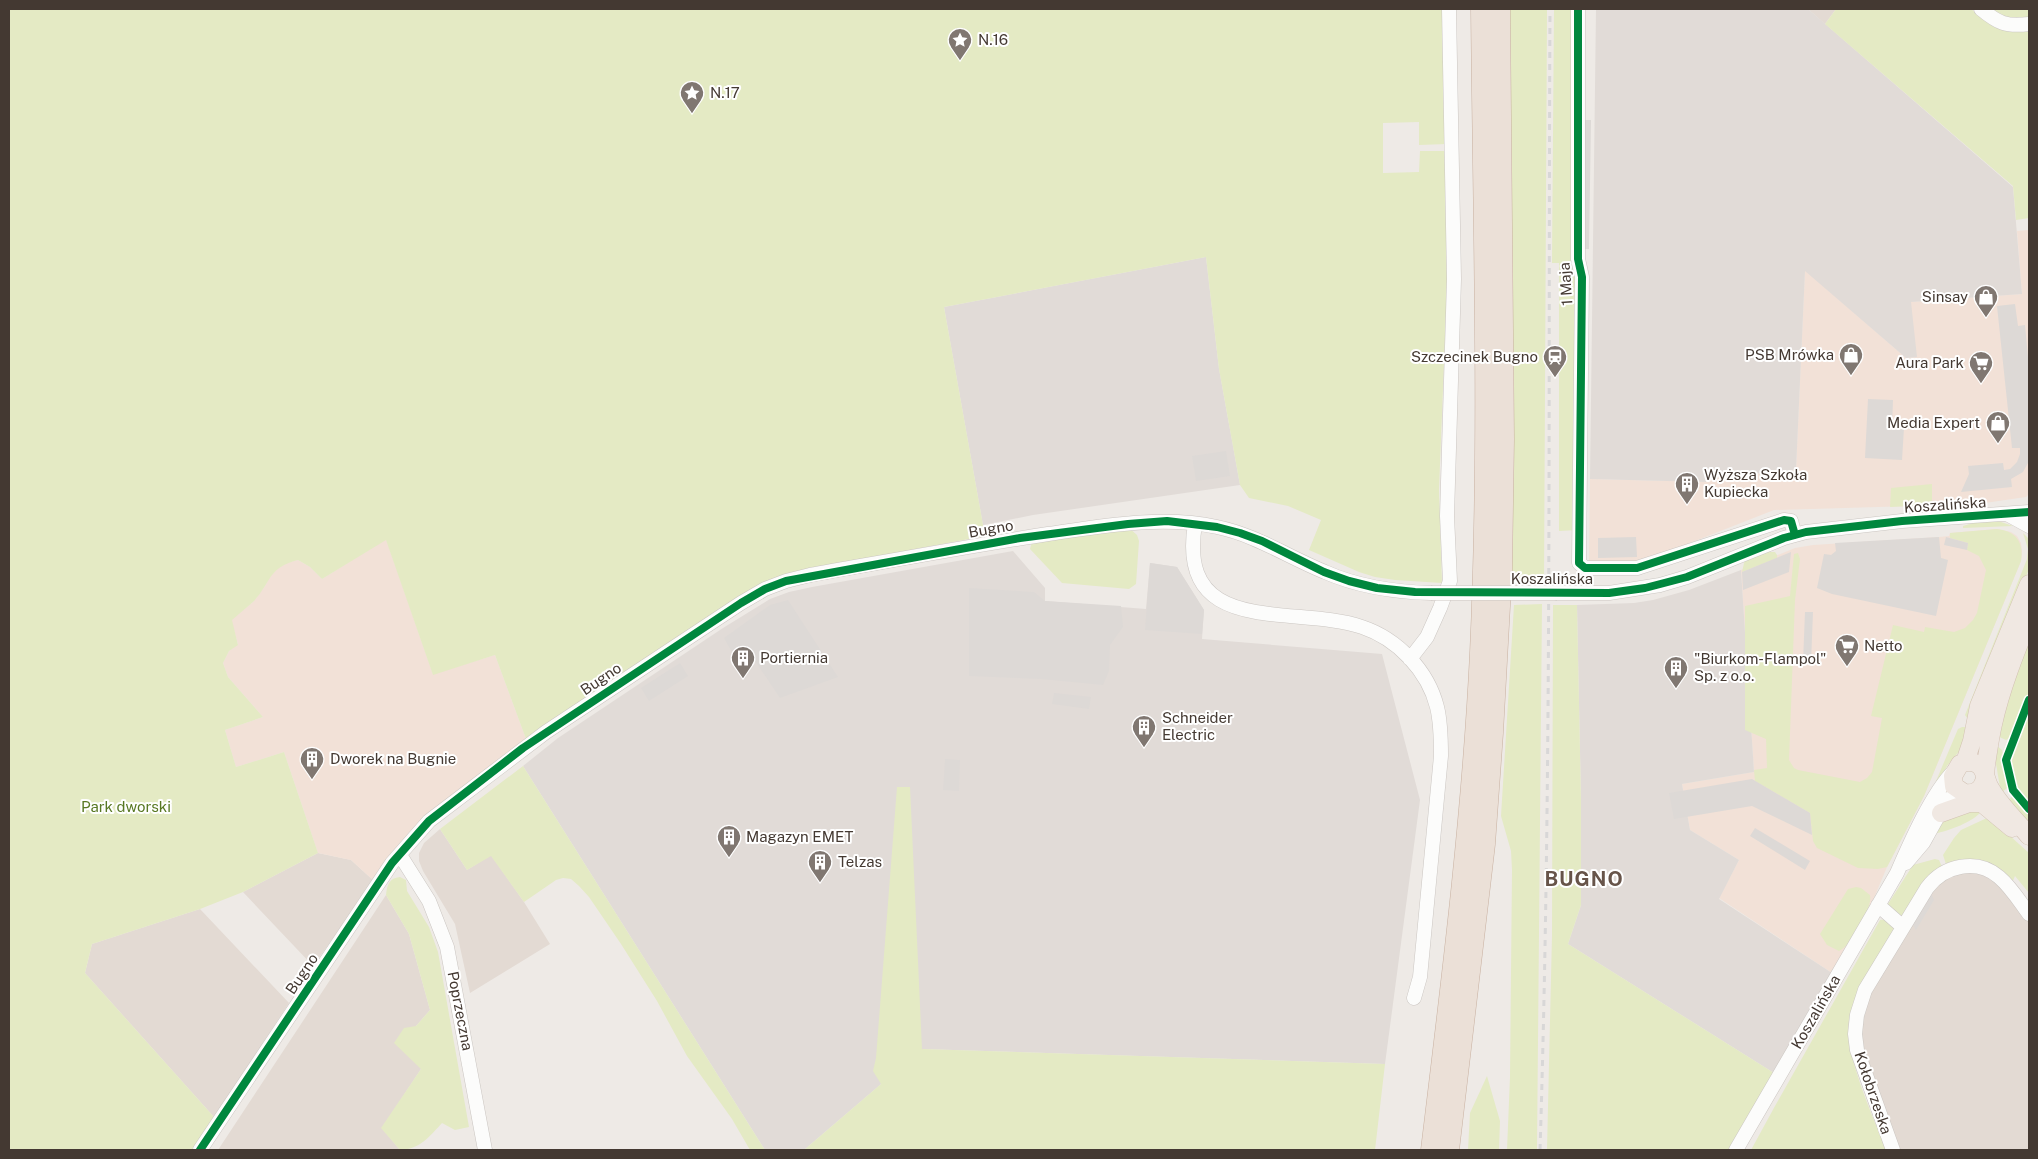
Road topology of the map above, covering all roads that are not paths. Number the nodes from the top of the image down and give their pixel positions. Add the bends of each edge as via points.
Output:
1 (1449, 9) edge
2 (1481, 9) edge
3 (1500, 9) edge
4 (1578, 9) edge
5 (1981, 9) edge
6 (2029, 24) edge
7 (2029, 512) edge
8 (2008, 514) junction
9 (1196, 524) junction
10 (2029, 526) edge
11 (1795, 535) junction
12 (2029, 584) edge
13 (2029, 619) edge
14 (1410, 658) junction
15 (1959, 767) junction
16 (1985, 776) junction
17 (1971, 796) junction
18 (1941, 813) joint
19 (2029, 836) edge
20 (2029, 842) edge
21 (400, 855) junction
22 (1897, 873) junction
23 (1878, 905) junction
24 (2029, 914) edge
25 (1903, 927) junction
26 (1414, 998) dead end
27 (200, 1150) edge
28 (485, 1150) edge
29 (1431, 1150) edge
30 (1449, 1150) edge
31 (1736, 1150) edge
32 (1893, 1150) edge

1 - 14 street via 1454,279 1447,516 1450,581 1427,636
2 - 29 highway via 1485,473 1480,656 1459,917
3 - 30 highway via 1502,570 1485,844
4 - 11 street, 1 Maja via 1578,258 1582,277 1579,558 1582,566 1637,568 1784,520 1791,521
5 - 6 street via 2002,24
7 - 8 street, Koszalińska
8 - 10 street, Koszalińska
8 - 11 street, Koszalińska via 1835,528
9 - 11 street, Koszalińska, bridge via 1262,541 1349,581 1401,592 1609,593 1687,577
9 - 14 street via 1192,542 1194,562 1203,584 1216,598 1232,607 1252,612 1330,619 1362,627 1391,642
9 - 21 street, Bugno via 1147,522 1029,537 810,575 765,589 523,748 429,821
12 - 15 main road, Koszalińska via 1979,706 1972,741
13 - 16 main road via 1999,700
14 - 26 street via 1430,687 1437,707 1441,756 1420,977
15 - 16 main road via 1978,764
15 - 17 main road via 1953,776 1954,786
15 - 22 street, Koszalińska via 1938,790
16 - 17 main road via 1982,786
16 - 19 main road via 1999,801
17 - 18 main road via 1969,803
17 - 20 main road
18 - 22 street, Koszalińska via 1923,844
21 - 27 street, Bugno
21 - 28 street, Poprzeczna via 436,917 447,947
22 - 23 street, Koszalińska
23 - 25 street
23 - 31 street, Koszalińska
24 - 25 street, Kołobrzeska via 1996,875 1977,867 1962,866 1946,871 1933,881
25 - 32 street, Kołobrzeska via 1862,997 1855,1025 1857,1050

